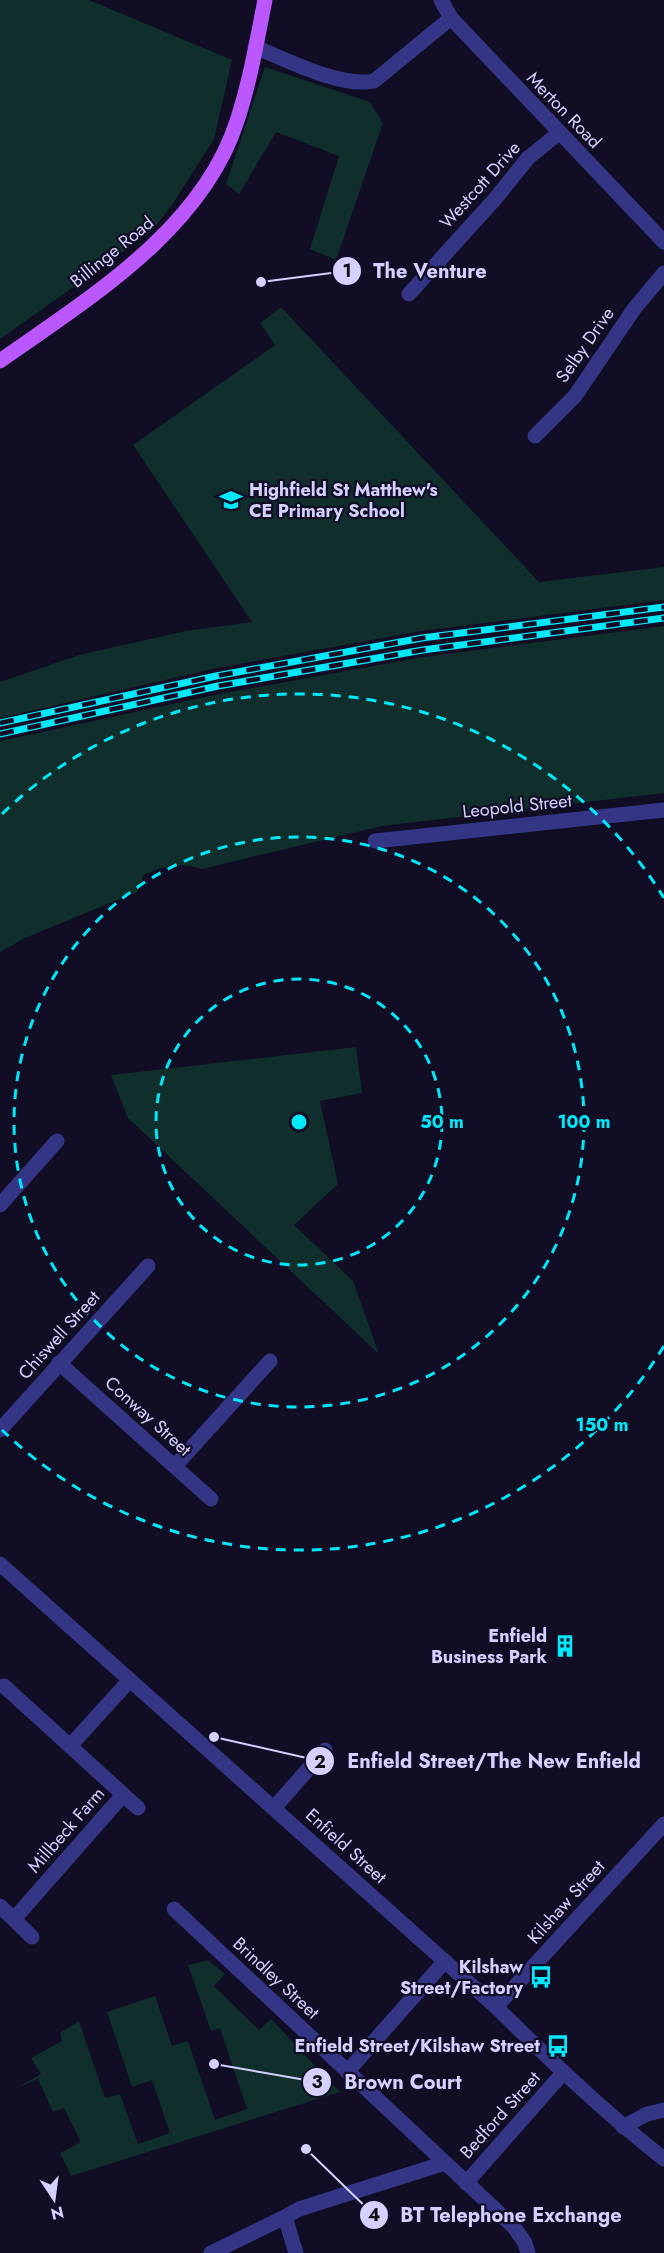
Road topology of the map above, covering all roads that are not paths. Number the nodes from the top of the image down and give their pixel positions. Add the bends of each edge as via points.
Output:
1 (265, 0) edge
2 (441, 0) edge
3 (451, 18) junction
4 (255, 47) junction
5 (559, 133) junction
6 (664, 242) edge
7 (664, 273) edge
8 (410, 294) dead end
9 (0, 361) edge
10 (535, 436) dead end
11 (664, 810) edge
12 (375, 841) dead end
13 (57, 1141) dead end
14 (0, 1205) edge
15 (148, 1266) dead end
16 (270, 1361) dead end
17 (59, 1363) junction
18 (0, 1430) edge
19 (175, 1466) junction
20 (212, 1499) dead end
21 (0, 1564) edge
22 (129, 1681) junction
23 (4, 1686) dead end
24 (70, 1746) junction
25 (325, 1750) dead end
26 (123, 1794) junction
27 (138, 1808) dead end
28 (274, 1808) junction
29 (664, 1824) edge
30 (0, 1906) edge
31 (174, 1908) dead end
32 (14, 1919) junction
33 (32, 1936) dead end
34 (445, 1960) junction
35 (496, 2007) junction
36 (347, 2072) junction
37 (563, 2073) junction
38 (664, 2110) edge
39 (623, 2127) junction
40 (664, 2159) edge
41 (445, 2163) junction
42 (466, 2183) junction
43 (285, 2217) junction
44 (211, 2253) edge
45 (296, 2253) edge
46 (528, 2253) edge

1 - 4 main road, Billinge Road
2 - 3 street, Merton Road
3 - 4 street via 374,81 362,84 343,81
3 - 5 street, Merton Road
4 - 9 main road, Billinge Road via 237,121 224,153 179,220 117,275
5 - 6 street, Merton Road
5 - 8 street, Westcott Drive via 528,158
7 - 10 street, Selby Drive via 634,309 575,396
11 - 12 street, Leopold Street
13 - 14 street
15 - 17 street, Chiswell Street
16 - 19 street
17 - 18 street, Chiswell Street
17 - 19 street, Conway Street
19 - 20 street, Conway Street
21 - 22 street, Enfield Street
22 - 24 street
22 - 28 street, Enfield Street
23 - 24 street, Millbeck Farm
24 - 26 street, Millbeck Farm
25 - 28 street
26 - 27 street, Millbeck Farm
26 - 32 street, Millbeck Farm
28 - 34 street, Enfield Street
29 - 35 street, Kilshaw Street
30 - 32 street
31 - 36 street, Brindley Street
32 - 33 street
34 - 35 street, Enfield Street
34 - 36 street
35 - 37 street, Enfield Street
36 - 41 street, Brindley Street
37 - 39 street, Enfield Street
37 - 42 street, Bedford Street
38 - 39 street
39 - 40 street, Enfield Street
41 - 42 street, Brindley Street
41 - 43 street via 299,2209
42 - 46 street, Brindley Street via 514,2228
43 - 44 street
43 - 45 street

